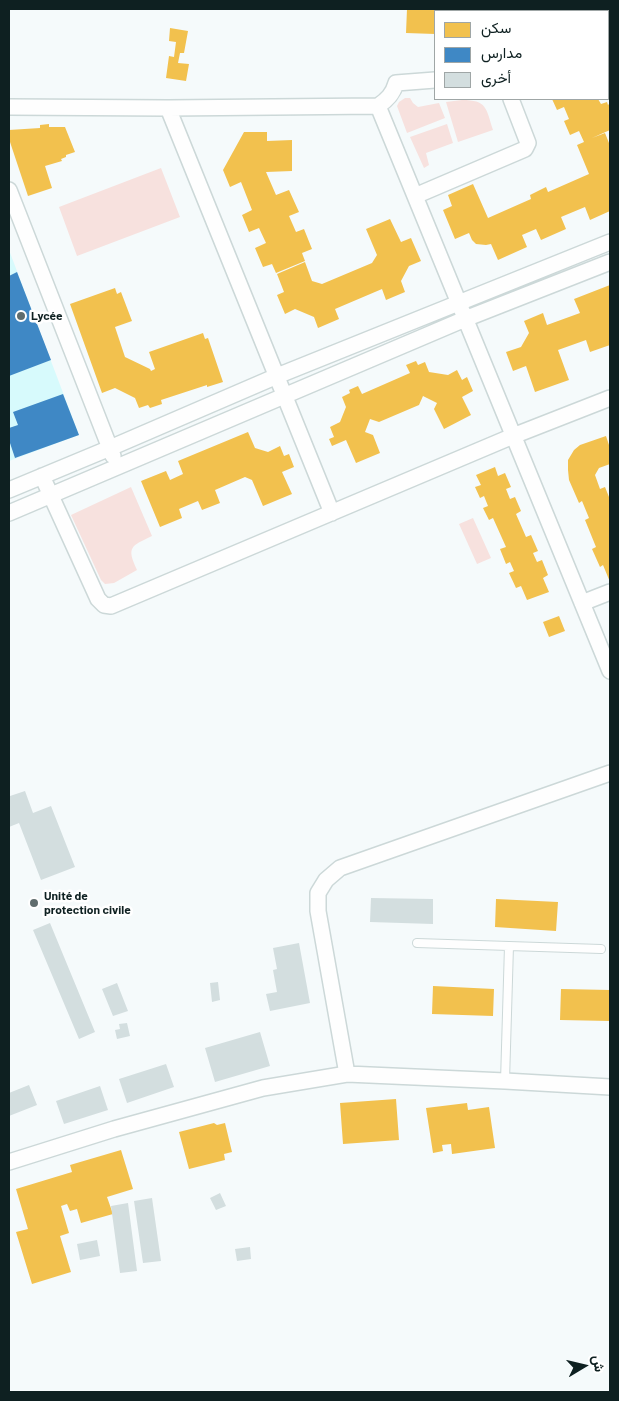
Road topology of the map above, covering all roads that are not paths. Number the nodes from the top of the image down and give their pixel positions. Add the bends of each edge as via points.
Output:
1 (434, 80) edge
2 (511, 100) edge
3 (378, 106) junction
4 (9, 107) edge
5 (168, 108) junction
6 (9, 190) edge
7 (415, 196) junction
8 (610, 242) edge
9 (610, 262) edge
10 (458, 302) junction
11 (465, 319) junction
12 (277, 376) junction
13 (284, 396) junction
14 (610, 398) edge
15 (513, 436) junction
16 (110, 448) junction
17 (117, 466) junction
18 (42, 476) junction
19 (9, 490) edge
20 (50, 495) junction
21 (9, 513) edge
22 (332, 513) junction
23 (610, 592) edge
24 (582, 604) junction
25 (610, 670) edge
26 (610, 773) edge
27 (417, 943) dead end
28 (509, 946) junction
29 (601, 949) dead end
30 (347, 1074) junction
31 (505, 1081) junction
32 (610, 1087) edge
33 (9, 1162) edge

1 - 3 street via 396,83 394,91
2 - 7 street via 528,143 525,150
3 - 5 street
3 - 7 street
4 - 5 street
5 - 12 street
6 - 16 street
7 - 10 street
8 - 10 street
9 - 11 street
10 - 11 street
10 - 12 street
11 - 13 street
11 - 15 street
12 - 13 street
12 - 16 street
13 - 17 street
13 - 22 street
14 - 15 street
15 - 22 street
15 - 24 street
16 - 17 street
16 - 18 street
17 - 20 street
18 - 19 street
18 - 20 street
20 - 21 street
20 - 22 street via 98,599 111,606
23 - 24 street
24 - 25 street
26 - 30 street via 340,868 326,880 318,892 318,911
27 - 28 lane
28 - 29 lane
28 - 31 lane
30 - 31 street
30 - 33 street via 263,1088
31 - 32 street

